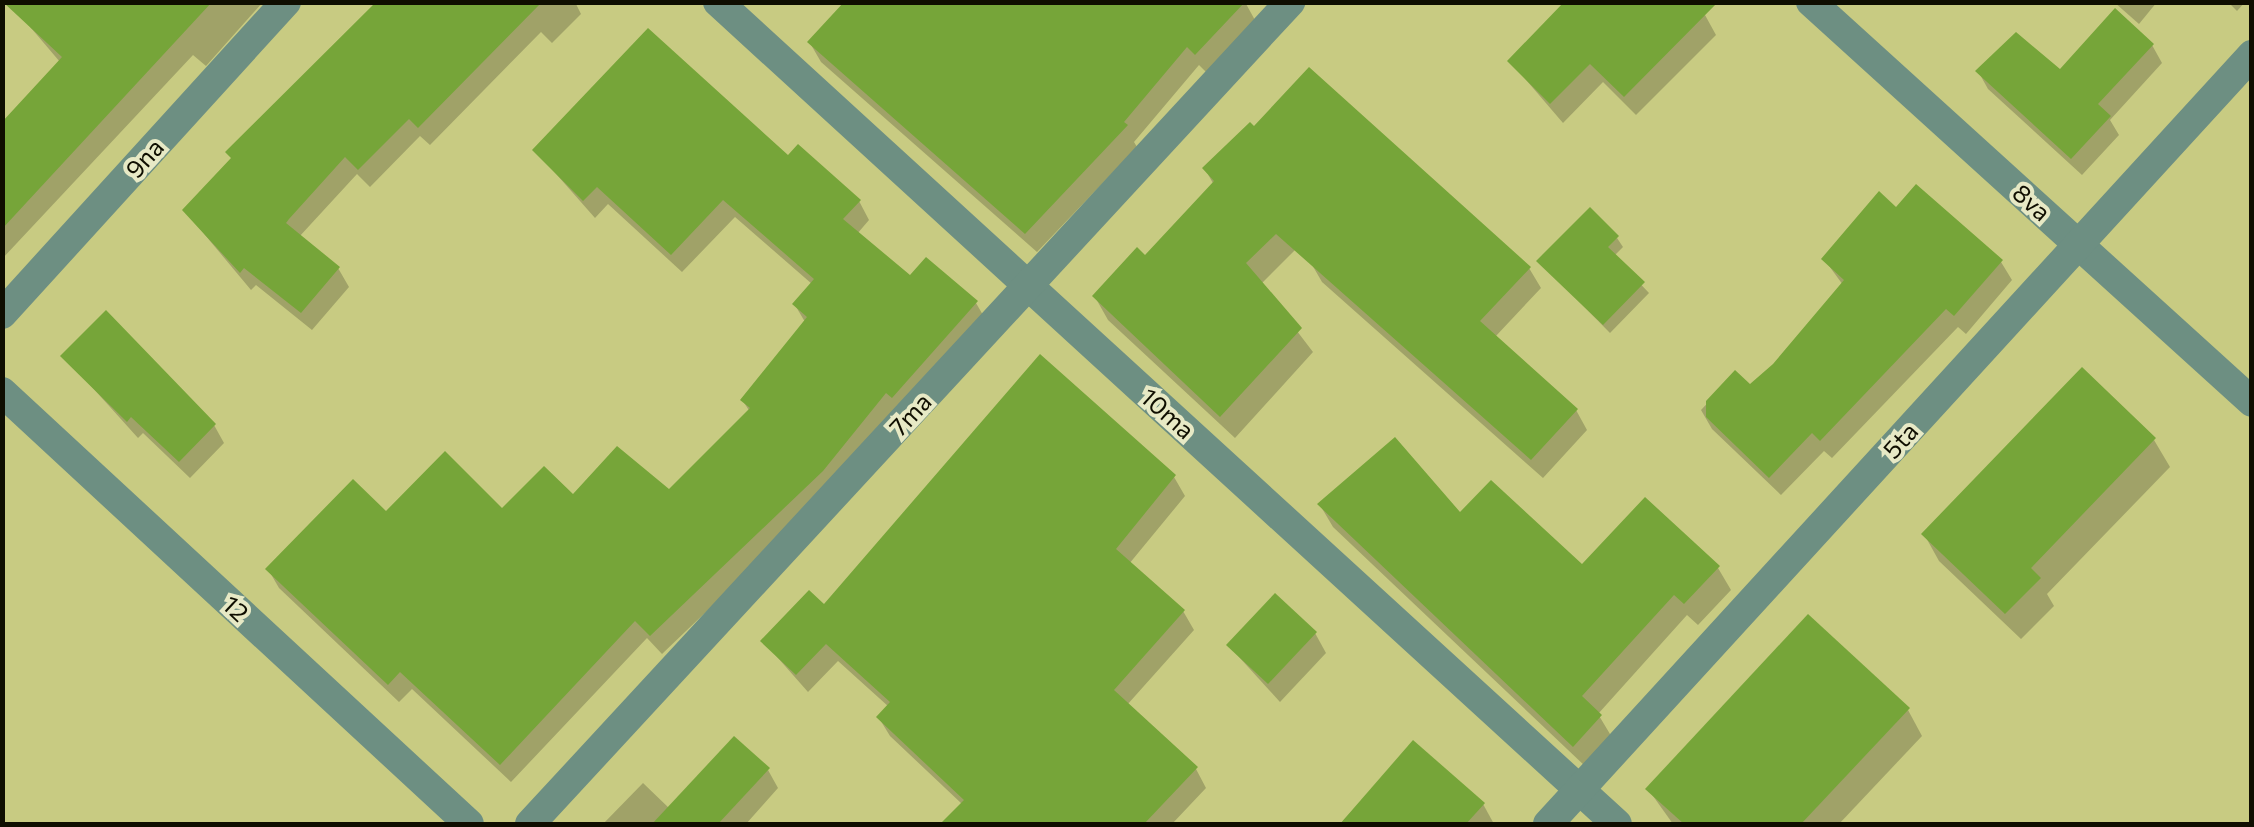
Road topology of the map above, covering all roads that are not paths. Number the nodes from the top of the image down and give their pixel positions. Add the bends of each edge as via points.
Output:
1 (286, 2) edge
2 (718, 2) edge
3 (1290, 2) edge
4 (1811, 2) edge
5 (2252, 56) edge
6 (2079, 244) junction
7 (1028, 286) junction
8 (2, 314) edge
9 (2, 392) edge
10 (2252, 402) edge
11 (1580, 790) junction
12 (469, 824) edge
13 (530, 824) edge
14 (1548, 824) edge
15 (1617, 824) edge

1 - 8 street, 9na
2 - 7 street, 10ma
3 - 7 street, 7ma
4 - 6 street, 8va
5 - 6 street, 5ta
6 - 10 street, 8va
6 - 11 street, 5ta
7 - 11 street, 10ma
7 - 13 street, 7ma
9 - 12 street, 12
11 - 14 street, 5ta
11 - 15 street, 10ma

